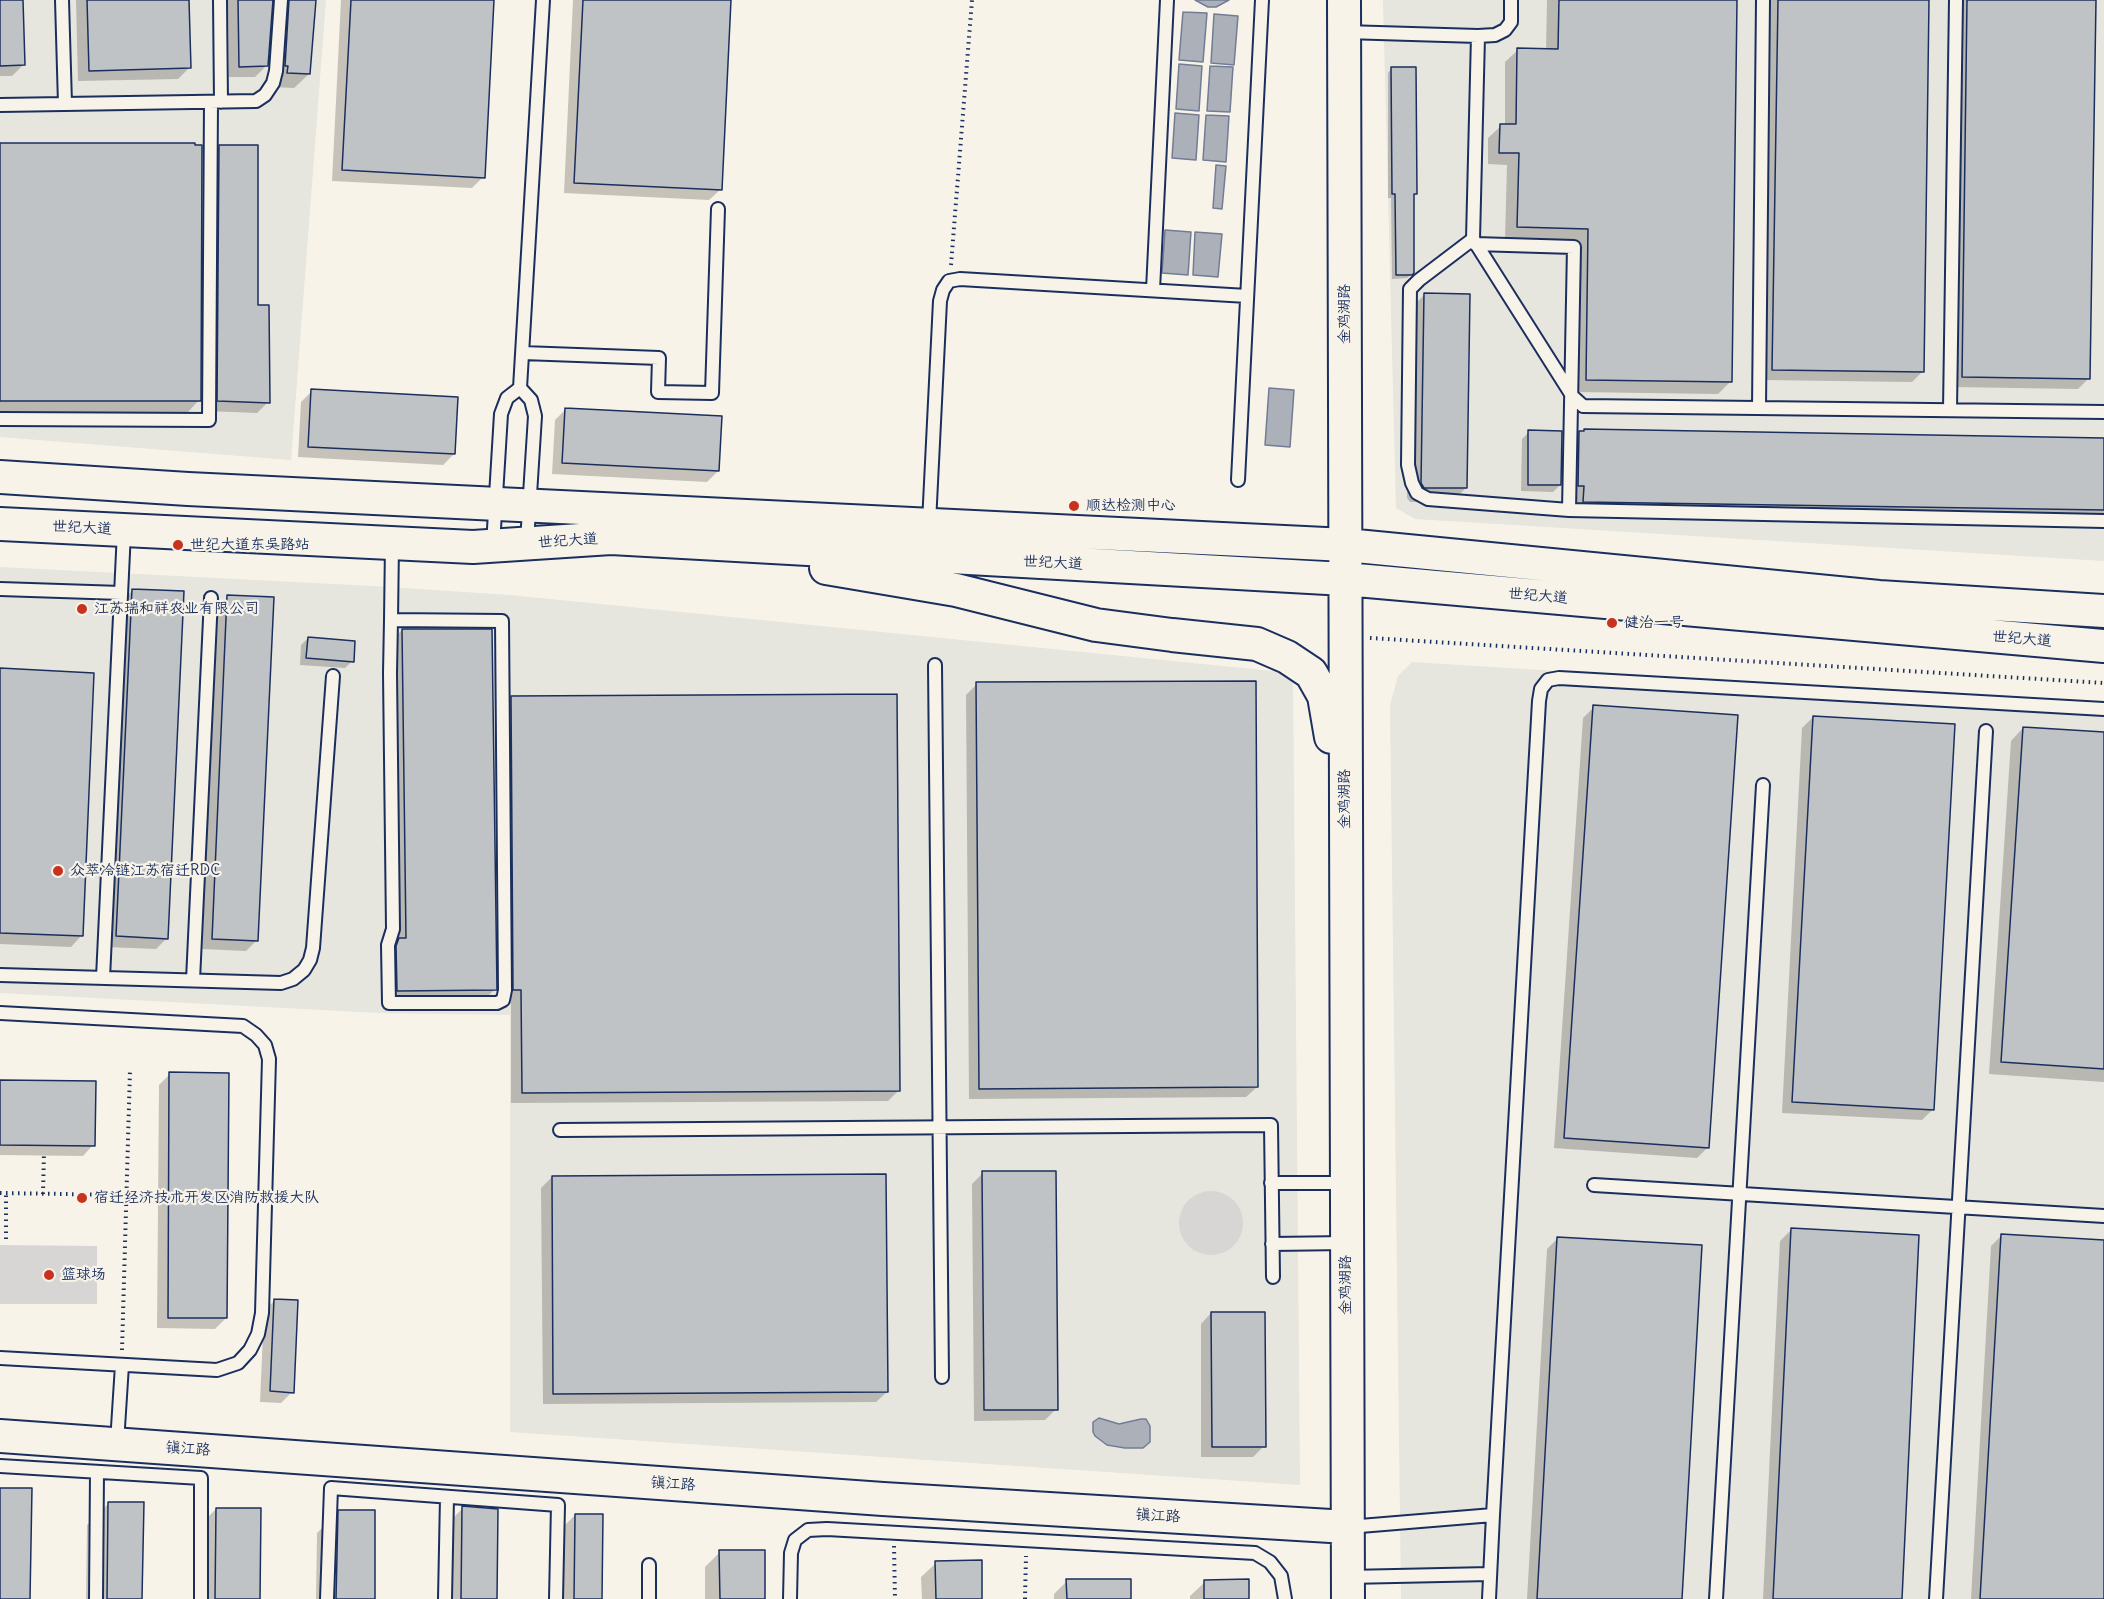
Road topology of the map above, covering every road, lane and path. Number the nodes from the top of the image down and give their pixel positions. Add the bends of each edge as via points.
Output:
1 (62, 0) edge
2 (220, 0) edge
3 (281, 0) edge
4 (543, 0) edge
5 (972, 0) edge
6 (1167, 0) edge
7 (1262, 0) edge
8 (1344, 0) edge
9 (1511, 0) edge
10 (1763, 0) edge
11 (1956, 0) edge
12 (1344, 32) junction
13 (1478, 36) junction
14 (216, 102) junction
15 (64, 104) junction
16 (0, 105) edge
17 (718, 209) dead end
18 (1474, 242) junction
19 (949, 281) junction
20 (1152, 290) junction
21 (1247, 296) junction
22 (522, 353) junction
23 (520, 388) junction
24 (1573, 397) junction
25 (1759, 408) junction
26 (1950, 410) junction
27 (2104, 412) edge
28 (0, 419) edge
29 (0, 470) edge
30 (0, 477) edge
31 (1238, 480) dead end
32 (188, 489) junction
33 (496, 503) junction
34 (529, 505) junction
35 (1569, 510) junction
36 (2104, 521) edge
37 (929, 523) junction
38 (3, 525) edge
39 (124, 530) junction
40 (611, 538) junction
41 (393, 543) junction
42 (527, 543) junction
43 (493, 545) junction
44 (1346, 545) junction
45 (1345, 579) junction
46 (0, 589) edge
47 (121, 593) junction
48 (211, 598) dead end
49 (2104, 611) edge
50 (391, 620) junction
51 (1345, 636) junction
52 (2104, 646) edge
53 (935, 665) dead end
54 (333, 676) dead end
55 (2104, 683) edge
56 (2104, 709) edge
57 (1986, 731) dead end
58 (1763, 785) dead end
59 (1345, 828) junction
60 (0, 975) edge
61 (103, 978) junction
62 (193, 980) junction
63 (0, 1013) edge
64 (130, 1070) dead end
65 (940, 1127) junction
66 (560, 1130) dead end
67 (44, 1152) dead end
68 (1271, 1183) junction
69 (1346, 1183) junction
70 (1594, 1185) dead end
71 (0, 1193) edge
72 (6, 1193) junction
73 (43, 1194) junction
74 (1740, 1194) junction
75 (127, 1195) junction
76 (1958, 1207) junction
77 (2104, 1216) edge
78 (6, 1239) dead end
79 (1346, 1243) junction
80 (1272, 1244) junction
81 (1273, 1277) dead end
82 (0, 1358) edge
83 (122, 1365) junction
84 (942, 1377) dead end
85 (0, 1436) edge
86 (117, 1444) junction
87 (0, 1466) edge
88 (97, 1472) junction
89 (447, 1497) junction
90 (1493, 1515) junction
91 (1347, 1527) junction
92 (893, 1533) junction
93 (1026, 1540) junction
94 (649, 1565) dead end
95 (1490, 1574) junction
96 (1348, 1588) edge
97 (96, 1599) edge
98 (201, 1599) edge
99 (327, 1599) edge
100 (445, 1599) edge
101 (556, 1599) edge
102 (649, 1599) edge
103 (790, 1599) edge
104 (895, 1599) edge
105 (1025, 1599) edge
106 (1285, 1599) edge
107 (1489, 1599) edge
108 (1716, 1599) edge
109 (1936, 1599) edge

1 - 15 lane
2 - 14 lane
3 - 14 lane via 273,83 256,101
4 - 22 lane
5 - 19 path
6 - 20 lane
7 - 21 lane
8 - 12 street, 金鸡湖路
9 - 13 lane via 1511,22 1505,30
10 - 25 lane
11 - 26 lane
12 - 13 lane
12 - 44 street, 金鸡湖路
13 - 18 lane
14 - 15 lane
14 - 28 lane via 209,420
15 - 16 lane
17 - 22 lane via 712,393 658,392 659,358
18 - 24 lane
18 - 24 lane via 1574,247
18 - 35 lane via 1410,289 1408,465 1412,483 1417,493 1428,499
19 - 20 lane
19 - 37 lane via 940,301
20 - 21 lane
21 - 31 lane
22 - 23 lane
23 - 33 lane via 507,398 501,414
23 - 34 lane via 531,400 535,416
24 - 25 lane via 1583,406
24 - 35 lane
25 - 26 lane
26 - 27 lane
29 - 32 street
30 - 32 street, 世纪大道
32 - 33 street, 世纪大道
33 - 34 street, 世纪大道
33 - 43 lane
34 - 37 street, 世纪大道
34 - 42 lane
35 - 36 lane
37 - 44 street, 世纪大道
38 - 39 street, 世纪大道
39 - 41 street, 世纪大道
39 - 47 lane
40 - 42 street, 世纪大道
40 - 45 street, 世纪大道
40 - 59 street via 869,574 956,590 1096,625 1257,644 1311,673 1324,696
41 - 43 street, 世纪大道
41 - 50 lane
42 - 43 street, 世纪大道
44 - 45 street, 金鸡湖路
44 - 49 street, 世纪大道 via 1879,597
45 - 51 street, 金鸡湖路
45 - 52 street, 世纪大道
46 - 47 lane
47 - 61 lane
48 - 62 lane
50 - 50 lane via 393,929 388,945 388,1003 496,1003 506,990 502,621
51 - 55 path
51 - 59 street, 金鸡湖路
53 - 65 lane
54 - 62 lane via 310,960 293,979 281,982
56 - 90 lane via 1559,678 1548,680 1540,689
57 - 76 lane
58 - 74 lane
59 - 69 street, 金鸡湖路
60 - 61 lane
61 - 62 lane
63 - 83 lane via 229,1024 243,1026 265,1045 269,1071 262,1312 258,1334 238,1363 217,1370
64 - 75 path
65 - 66 lane
65 - 68 lane via 1271,1125
65 - 84 lane
67 - 73 path
68 - 69 lane
68 - 80 lane
69 - 79 street, 金鸡湖路
70 - 74 lane
71 - 72 path
72 - 73 path
72 - 78 path
73 - 75 path
74 - 76 lane
74 - 108 lane
75 - 83 path
76 - 77 lane
76 - 109 lane
79 - 80 lane
79 - 91 street, 金鸡湖路
80 - 81 lane
82 - 83 lane
83 - 86 lane
85 - 86 street, 镇江路
86 - 91 street, 镇江路 via 871,1498
87 - 88 lane
88 - 97 lane
88 - 98 lane via 201,1478
89 - 99 lane via 331,1488
89 - 100 lane
89 - 101 lane via 558,1505
90 - 91 lane
90 - 95 lane
91 - 96 street, 金鸡湖路
92 - 93 lane
92 - 103 lane via 808,1530 795,1540 790,1553
92 - 104 path
93 - 105 path
93 - 106 lane via 1255,1553 1270,1562 1281,1576
94 - 102 lane
95 - 96 lane
95 - 107 lane

